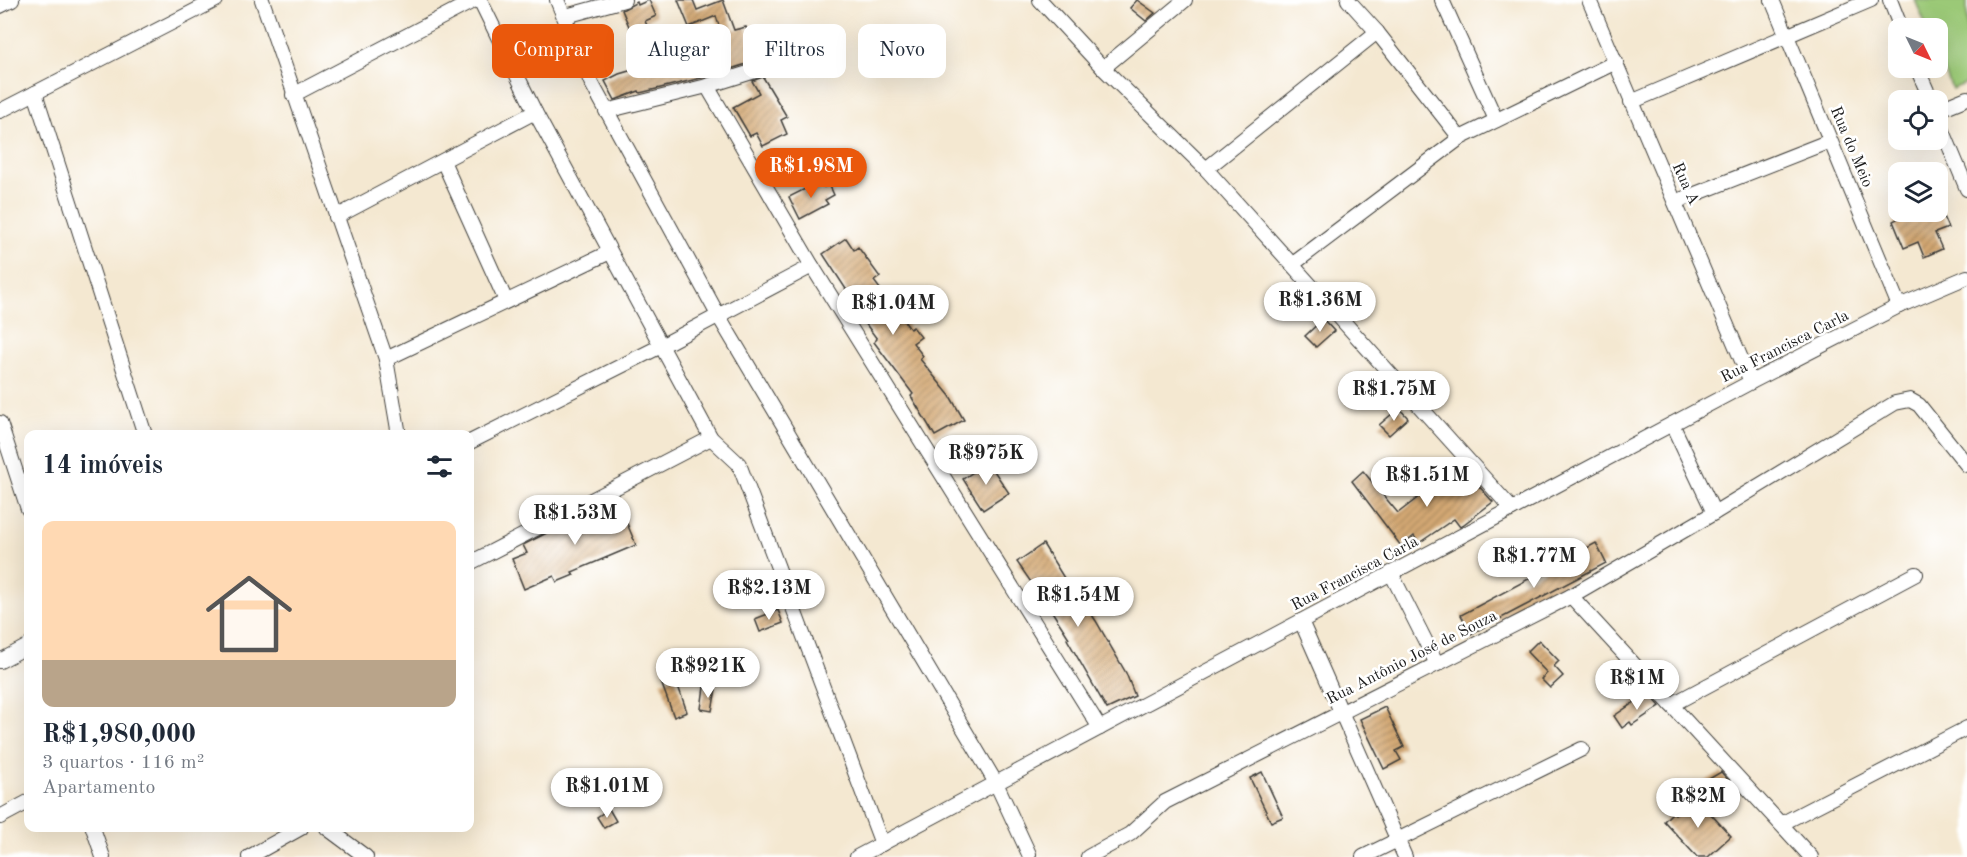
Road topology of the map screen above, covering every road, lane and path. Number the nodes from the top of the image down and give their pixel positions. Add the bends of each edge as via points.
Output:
1 (12, 0) edge
2 (216, 0) edge
3 (262, 0) edge
4 (475, 0) edge
5 (480, 0) edge
6 (557, 0) edge
7 (624, 0) edge
8 (1040, 0) edge
9 (1185, 0) edge
10 (1348, 0) edge
11 (1442, 0) edge
12 (1589, 0) edge
13 (1772, 0) edge
14 (1870, 0) edge
15 (1890, 0) edge
16 (0, 6) edge
17 (566, 16) junction
18 (1897, 18) edge
19 (1377, 32) junction
20 (1786, 36) junction
21 (1616, 62) junction
22 (1103, 68) junction
23 (743, 75) edge
24 (707, 86) junction
25 (35, 93) junction
26 (293, 95) junction
27 (1967, 99) edge
28 (1631, 102) junction
29 (1948, 106) edge
30 (0, 111) edge
31 (606, 111) junction
32 (536, 112) junction
33 (1496, 120) junction
34 (1460, 138) junction
35 (1830, 141) junction
36 (1948, 142) edge
37 (443, 161) junction
38 (1206, 169) junction
39 (1967, 189) edge
40 (1675, 202) junction
41 (336, 217) junction
42 (610, 252) junction
43 (1293, 264) junction
44 (812, 266) junction
45 (1967, 276) edge
46 (506, 301) junction
47 (1899, 306) junction
48 (718, 315) junction
49 (661, 346) junction
50 (386, 359) junction
51 (1751, 382) junction
52 (0, 423) edge
53 (1672, 424) junction
54 (143, 430) edge
55 (398, 430) edge
56 (711, 438) junction
57 (474, 440) edge
58 (1967, 465) edge
59 (24, 497) edge
60 (1512, 509) junction
61 (1714, 513) junction
62 (474, 561) edge
63 (1391, 573) junction
64 (1916, 574) dead end
65 (1571, 596) junction
66 (1301, 621) junction
67 (24, 648) edge
68 (0, 661) edge
69 (1437, 664) junction
70 (1671, 705) junction
71 (1341, 712) junction
72 (1100, 728) junction
73 (1967, 728) edge
74 (1582, 749) dead end
75 (996, 783) junction
76 (24, 804) edge
77 (0, 817) edge
78 (1781, 824) junction
79 (94, 832) edge
80 (294, 832) edge
81 (332, 832) edge
82 (1397, 840) junction
83 (882, 844) junction
84 (1029, 854) dead end
85 (103, 857) edge
86 (249, 857) edge
87 (366, 857) edge
88 (857, 857) edge
89 (1088, 857) edge
90 (1362, 857) edge
91 (1405, 857) edge
92 (1811, 857) edge

1 - 16 street
2 - 25 street
3 - 26 street
4 - 26 street
5 - 32 street
6 - 17 street
7 - 17 street
8 - 22 street
9 - 22 street
10 - 19 street
11 - 33 street
12 - 21 street, Rua A
13 - 20 street, Rua do Meio
14 - 20 street
15 - 18 street
17 - 31 street
19 - 34 street
19 - 38 street
20 - 28 street
20 - 35 street, Rua do Meio
21 - 28 street, Rua A
21 - 33 street
22 - 38 street
23 - 24 street
24 - 31 street
24 - 44 street
25 - 30 street
25 - 54 street
26 - 41 street
27 - 29 street
28 - 40 street, Rua A
31 - 48 street
32 - 37 street
32 - 42 street
33 - 34 street
34 - 43 street
35 - 40 street
35 - 47 street, Rua do Meio
36 - 39 street
37 - 41 street
37 - 46 street
38 - 43 street
40 - 51 street, Rua A
41 - 50 street
42 - 46 street
42 - 49 street
43 - 60 street
44 - 48 street
44 - 72 street
45 - 47 street, Rua Francisca Carla
46 - 50 street
47 - 51 street, Rua Francisca Carla
48 - 49 street
48 - 75 street
49 - 56 street
49 - 57 street
50 - 55 street
51 - 53 street, Rua Francisca Carla
52 - 59 street
53 - 60 street, Rua Francisca Carla
53 - 61 street
56 - 62 street
56 - 83 street via 739,464
58 - 61 street, Rua Antônio José de Souza via 1919,405 1910,400 1894,403
60 - 63 street, Rua Francisca Carla
61 - 65 street, Rua Antônio José de Souza
63 - 66 street, Rua Francisca Carla
63 - 69 street
64 - 70 street
65 - 69 street, Rua Antônio José de Souza
65 - 70 street
66 - 71 street
66 - 72 street, Rua Francisca Carla
67 - 68 street
69 - 71 street, Rua Antônio José de Souza
70 - 78 street
71 - 82 street
71 - 89 street, Rua Antônio José de Souza via 1165,802 1130,834
72 - 75 street, Rua Francisca Carla
73 - 78 street
74 - 82 street
75 - 83 street, Rua Francisca Carla
75 - 84 street
76 - 77 street
78 - 92 street
79 - 85 street
80 - 86 street
81 - 87 street
82 - 90 street
82 - 91 street
83 - 88 street, Rua Francisca Carla

